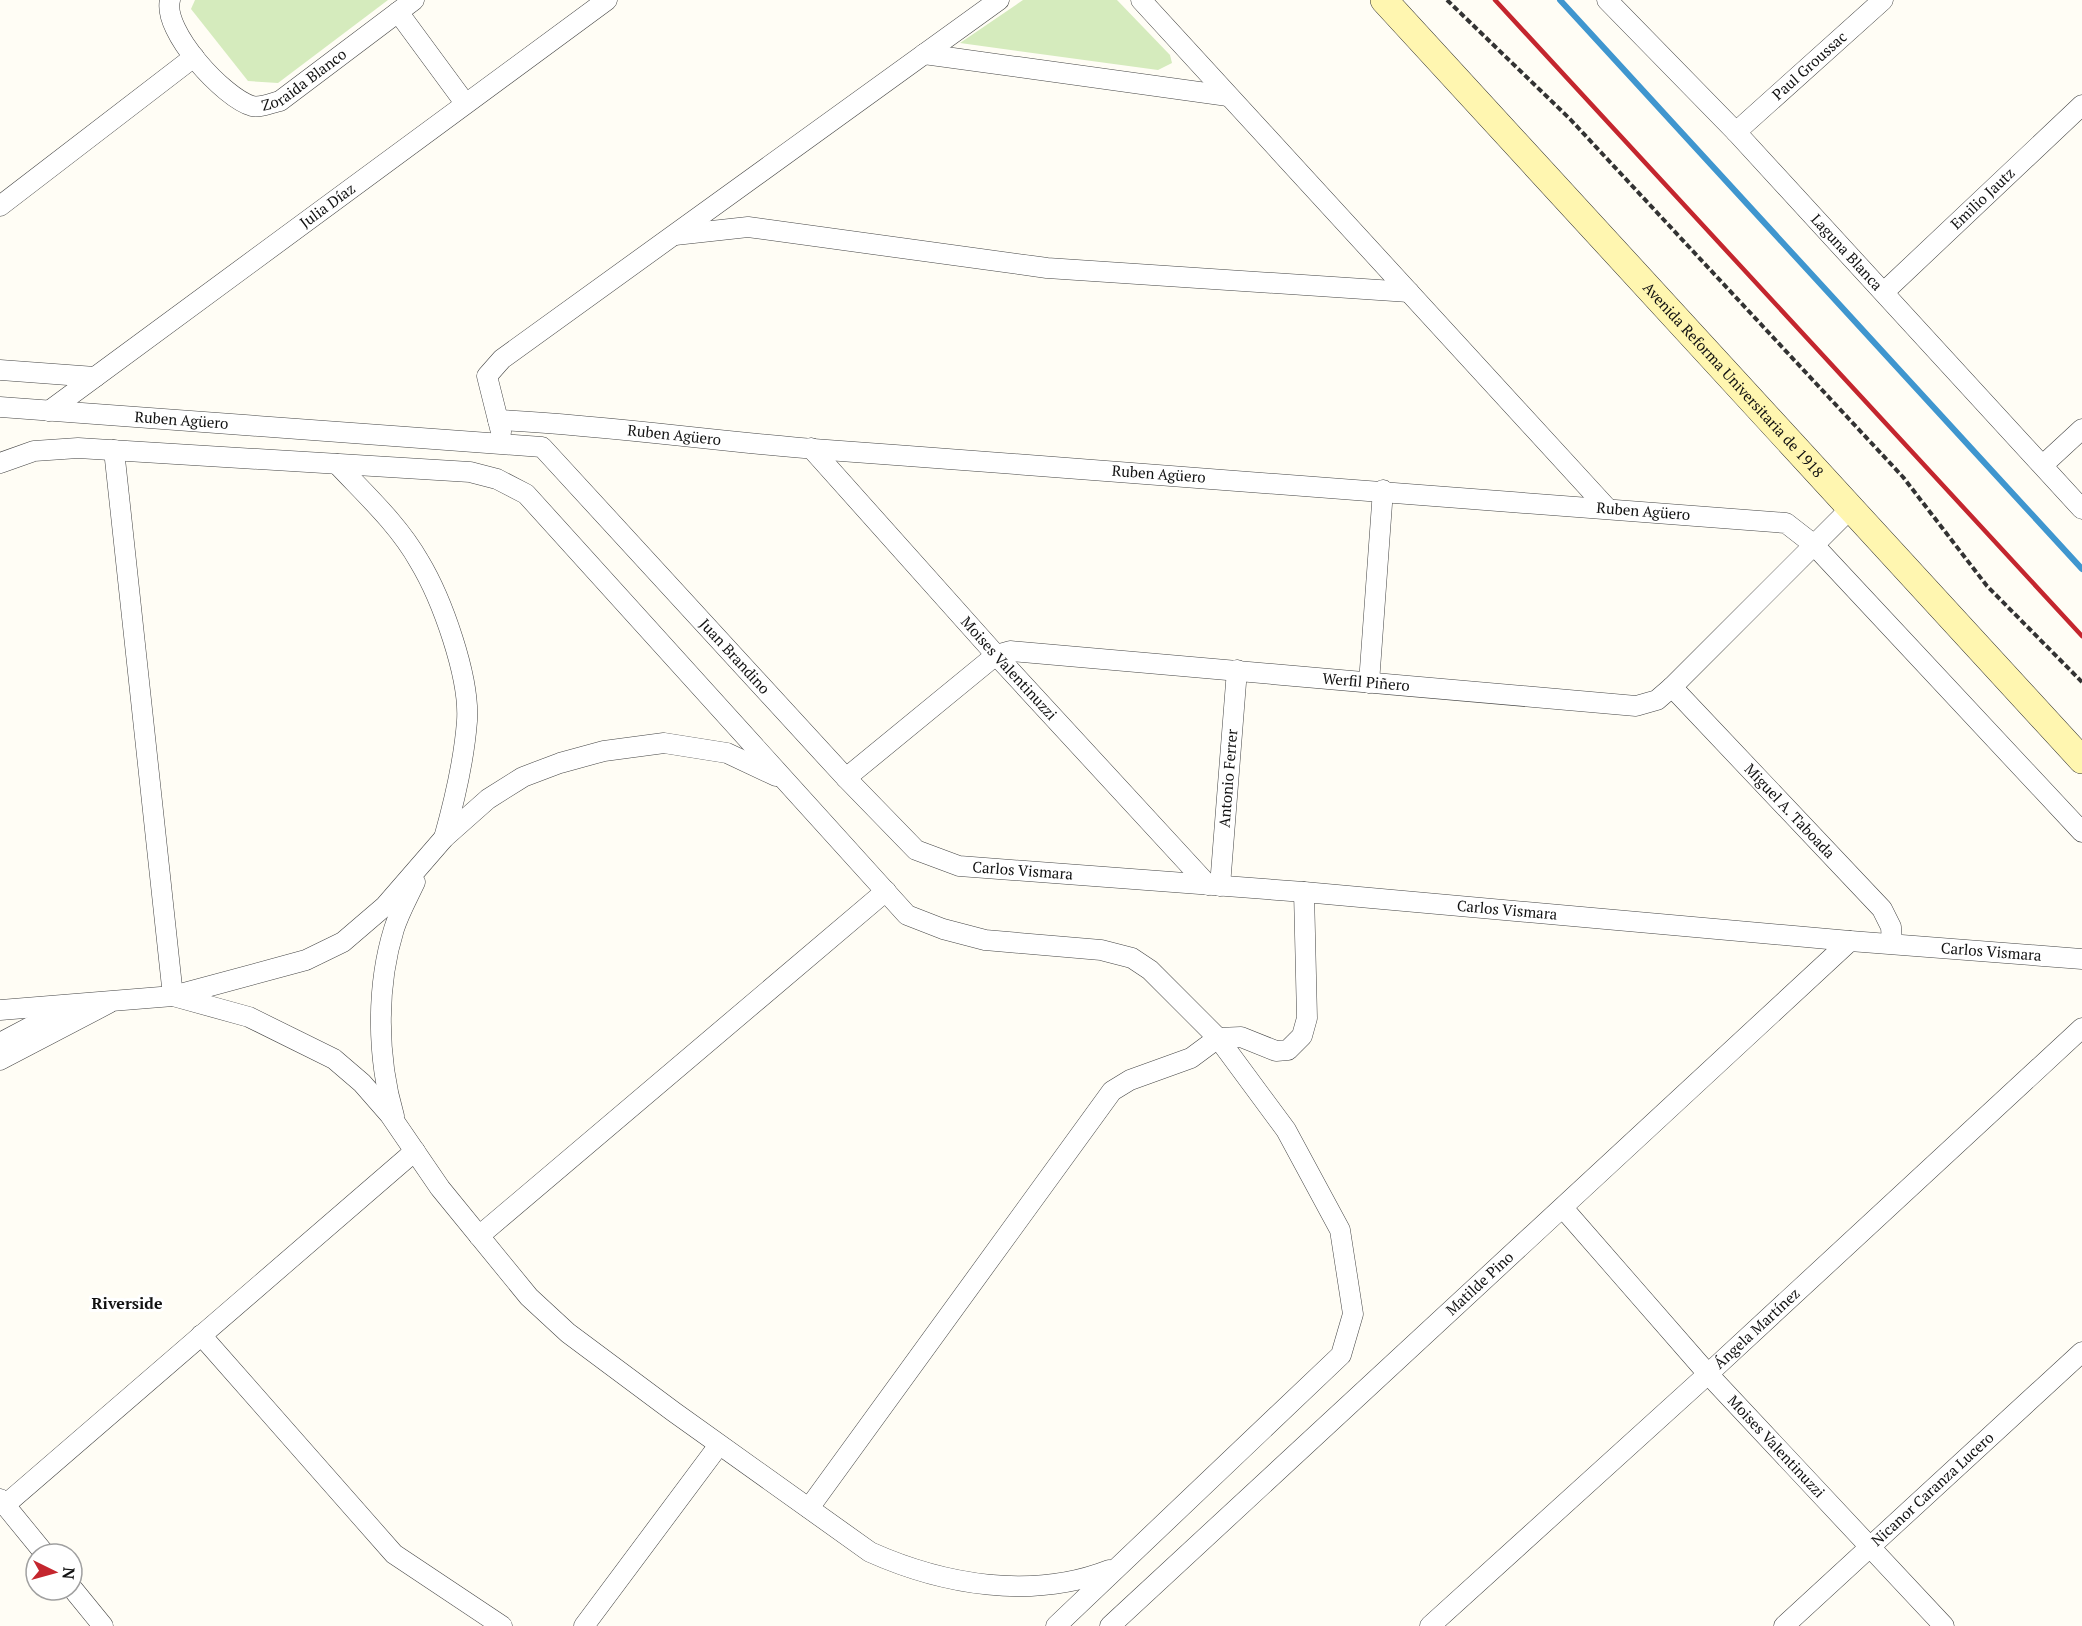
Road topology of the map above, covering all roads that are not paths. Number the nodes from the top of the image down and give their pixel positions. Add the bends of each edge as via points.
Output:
1 (170, 0) edge
2 (607, 0) edge
3 (999, 0) edge
4 (1141, 0) edge
5 (1384, 0) edge
6 (1607, 0) edge
7 (1883, 0) edge
8 (406, 6) edge
9 (924, 54) junction
10 (194, 57) junction
11 (1228, 96) junction
12 (465, 103) junction
13 (2082, 105) edge
14 (1736, 132) junction
15 (0, 206) edge
16 (675, 235) junction
17 (1409, 292) junction
18 (1884, 292) junction
19 (0, 370) edge
20 (95, 377) junction
21 (0, 407) edge
22 (49, 411) junction
23 (498, 420) junction
24 (2082, 429) edge
25 (505, 445) junction
26 (542, 447) joint
27 (811, 448) junction
28 (114, 450) junction
29 (0, 463) edge
30 (337, 464) junction
31 (2043, 465) junction
32 (1383, 490) junction
33 (1607, 508) junction
34 (1851, 508) junction
35 (2082, 509) edge
36 (1813, 544) junction
37 (996, 655) junction
38 (1237, 670) junction
39 (1369, 683) junction
40 (1672, 687) junction
41 (2082, 759) edge
42 (846, 778) junction
43 (786, 781) junction
44 (2082, 832) edge
45 (444, 838) junction
46 (934, 859) joint
47 (424, 860) junction
48 (1214, 885) junction
49 (886, 891) junction
50 (1304, 892) junction
51 (1850, 941) junction
52 (1892, 943) junction
53 (2082, 959) edge
54 (173, 996) junction
55 (116, 1000) junction
56 (76, 1003) junction
57 (0, 1010) edge
58 (2082, 1028) edge
59 (1218, 1038) junction
60 (0, 1043) edge
61 (0, 1060) edge
62 (395, 1122) junction
63 (415, 1151) junction
64 (1563, 1208) junction
65 (479, 1236) junction
66 (201, 1335) junction
67 (2082, 1352) edge
68 (1708, 1374) junction
69 (719, 1445) junction
70 (2, 1502) edge
71 (808, 1508) junction
72 (35, 1542) edge
73 (1870, 1547) junction
74 (1119, 1566) junction
75 (83, 1602) edge
76 (103, 1626) edge
77 (502, 1626) edge
78 (584, 1626) edge
79 (1056, 1626) edge
80 (1110, 1626) edge
81 (1430, 1626) edge
82 (1784, 1626) edge
83 (1944, 1626) edge

1 - 10 street, Zoraida Blanco via 174,26
2 - 12 street, Julia Díaz
3 - 9 street
4 - 11 street
5 - 34 main road, Avenida Reforma Universitaria de 1918
6 - 14 street, Laguna Blanca
7 - 14 street, Paul Groussac
8 - 10 street, Zoraida Blanco via 280,101 255,107 231,96
8 - 12 street
9 - 11 street
9 - 16 street
10 - 15 street
11 - 17 street
12 - 20 street, Julia Díaz
13 - 18 street, Emilio Jautz
14 - 18 street, Laguna Blanca
16 - 17 street via 748,227 1047,268
16 - 23 street via 502,359 488,376
17 - 33 street
18 - 31 street, Laguna Blanca
19 - 20 street
20 - 22 street, Julia Díaz
21 - 22 street, Ruben Agüero
22 - 25 street, Ruben Agüero
23 - 25 street
23 - 27 street, Ruben Agüero via 581,424
24 - 31 street
25 - 26 street, Ruben Agüero
26 - 42 street, Juan Brandino
27 - 32 street, Ruben Agüero
27 - 37 street, Moises Valentinuzzi
28 - 29 street via 34,451
28 - 30 street
28 - 54 street
30 - 43 street via 470,472 497,479 526,494
30 - 45 street via 393,524 420,561 450,631 463,679 467,719 459,785
31 - 35 street, Laguna Blanca
32 - 33 street, Ruben Agüero
32 - 39 street
33 - 36 street, Ruben Agüero via 1786,523
34 - 36 street, Werfil Piñero
34 - 41 main road, Avenida Reforma Universitaria de 1918
36 - 40 street, Werfil Piñero
36 - 44 street
37 - 38 street, Werfil Piñero via 1010,651
37 - 42 street
37 - 48 street, Moises Valentinuzzi
38 - 39 street, Werfil Piñero
38 - 48 street, Antonio Ferrer
39 - 40 street, Werfil Piñero via 1636,706 1657,700
40 - 52 street, Miguel A. Taboada via 1882,909 1891,927
42 - 46 street, Juan Brandino via 916,850
43 - 45 street via 728,753 664,743 604,751 523,777 488,799
43 - 49 street
45 - 47 street
46 - 48 street, Carlos Vismara via 959,866
47 - 54 street via 385,906 343,942 279,969
47 - 62 street via 394,927 383,998 383,1061
48 - 50 street, Carlos Vismara
49 - 59 street via 907,915 943,929 985,940 1101,950 1132,958 1150,970
49 - 65 street
50 - 51 street, Carlos Vismara
50 - 59 street via 1307,1018 1302,1035 1288,1050 1276,1051 1241,1037
51 - 52 street, Carlos Vismara
51 - 64 street, Matilde Pino
52 - 53 street, Carlos Vismara
54 - 55 street
54 - 62 street via 249,1017 334,1059 362,1083
55 - 56 street
55 - 61 street
56 - 57 street
56 - 60 street
58 - 68 street, Ángela Martínez
59 - 71 street via 1191,1058 1130,1080 1112,1091
59 - 74 street via 1286,1130 1340,1230 1353,1314 1341,1355
62 - 63 street
63 - 65 street
63 - 66 street
64 - 68 street, Moises Valentinuzzi
64 - 80 street, Matilde Pino
65 - 69 street via 529,1297 568,1333
66 - 70 street
66 - 77 street via 394,1554
67 - 73 street, Nicanor Caranza Lucero
68 - 73 street, Moises Valentinuzzi
68 - 81 street, Ángela Martínez
69 - 71 street
69 - 78 street
70 - 72 street
71 - 74 street via 870,1552 904,1567 955,1581 1008,1586 1058,1584 1086,1579
73 - 82 street, Nicanor Caranza Lucero
73 - 83 street, Moises Valentinuzzi
74 - 79 street
75 - 76 street

